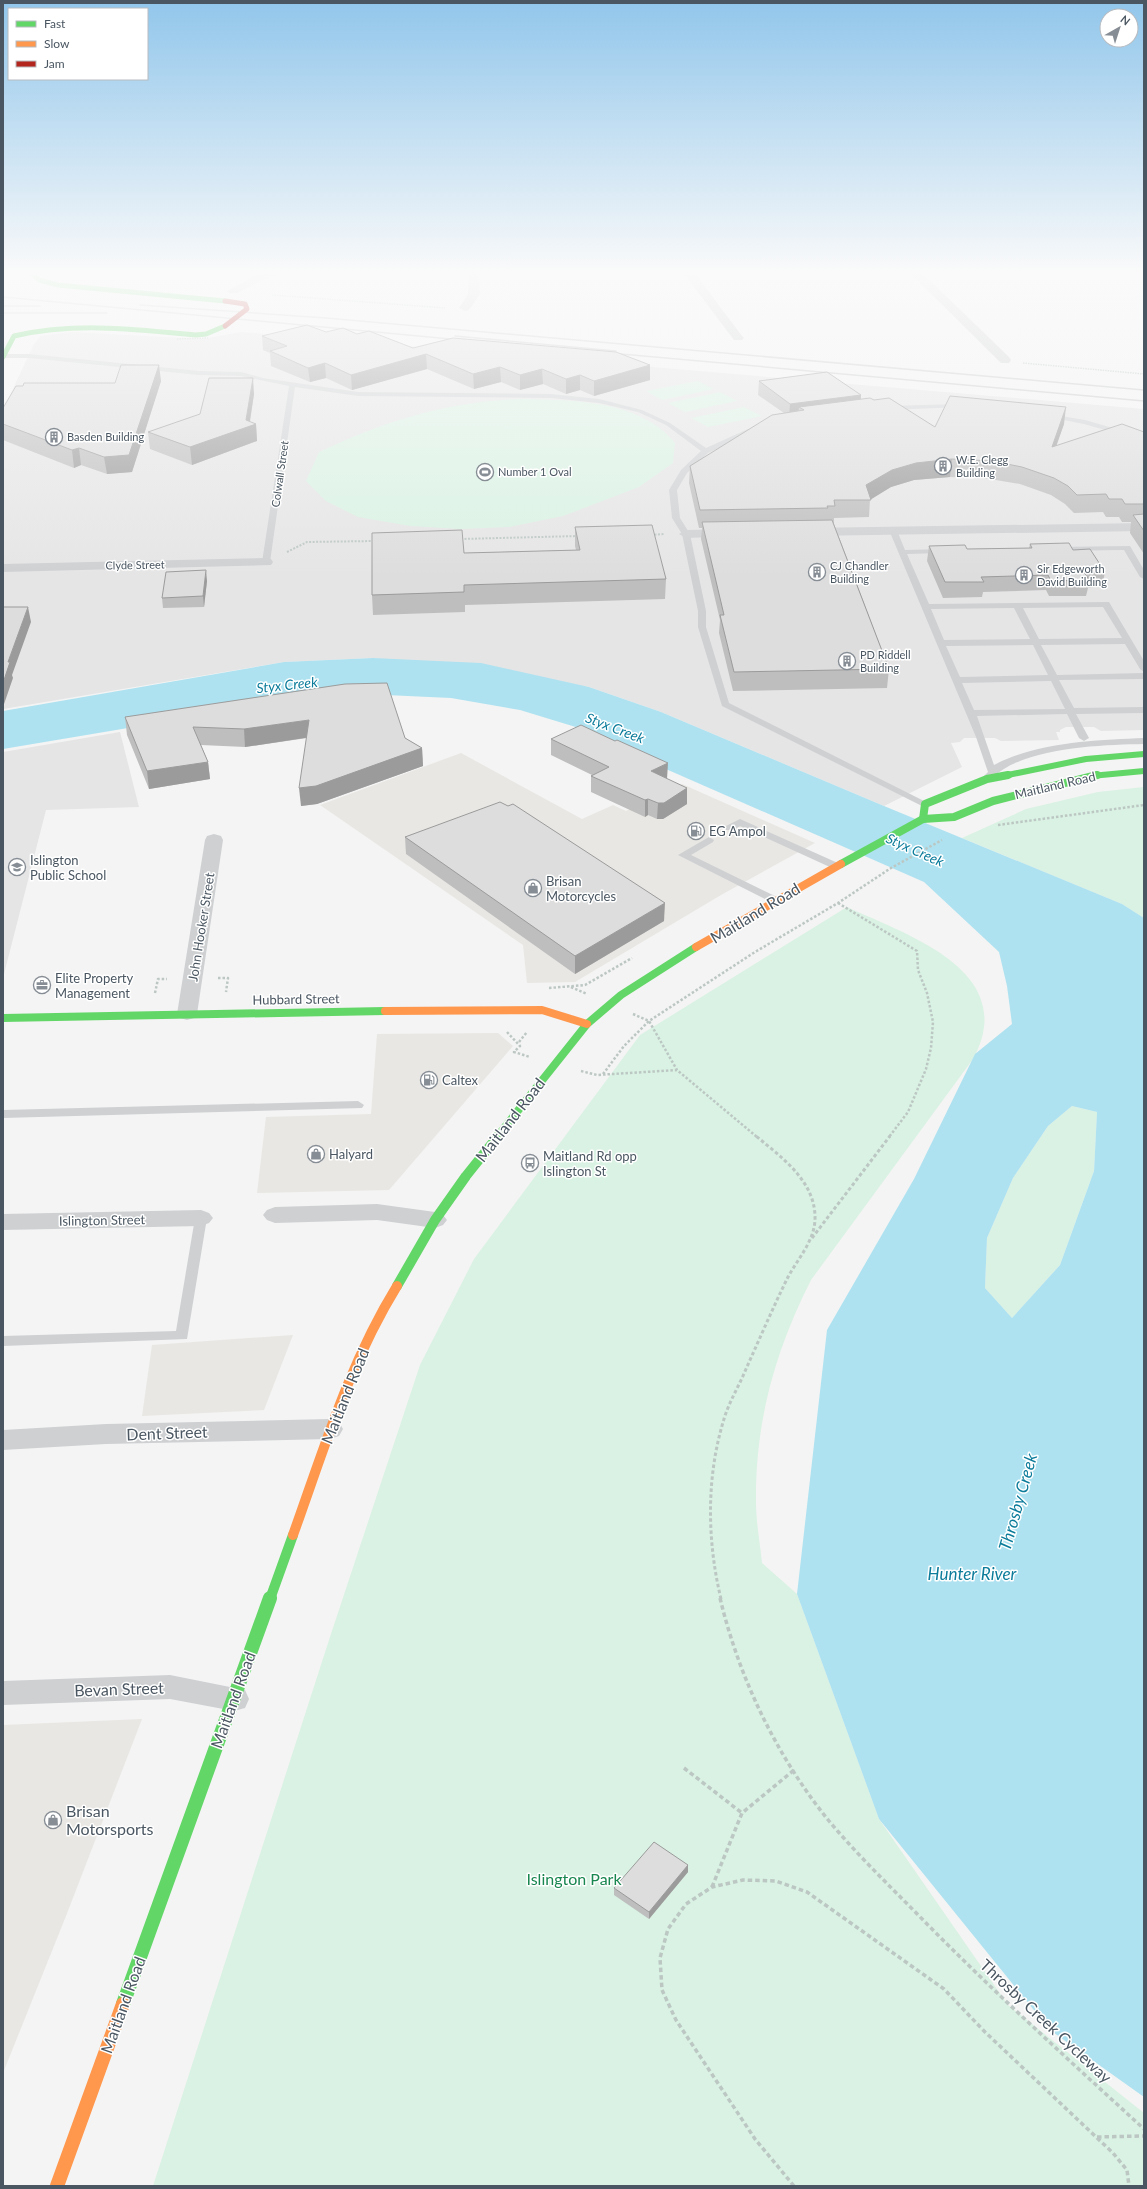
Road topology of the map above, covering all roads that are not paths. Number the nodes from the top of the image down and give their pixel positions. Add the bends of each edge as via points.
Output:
1 (199, 373) edge
2 (292, 385) junction
3 (966, 407) edge
4 (879, 409) edge
5 (1043, 414) edge
6 (760, 428) edge
7 (1144, 439) edge
8 (705, 451) junction
9 (1144, 527) edge
10 (893, 530) junction
11 (790, 532) edge
12 (742, 533) edge
13 (686, 534) junction
14 (1050, 549) edge
15 (949, 551) edge
16 (902, 552) junction
17 (266, 562) joint
18 (3, 568) edge
19 (1144, 577) edge
20 (1017, 605) junction
21 (926, 607) junction
22 (1035, 641) junction
23 (1128, 641) junction
24 (941, 643) junction
25 (1144, 669) edge
26 (1144, 676) edge
27 (1054, 678) junction
28 (957, 680) junction
29 (1144, 710) edge
30 (1070, 712) junction
31 (971, 713) junction
32 (1084, 738) dead end
33 (1144, 741) edge
34 (1144, 754) edge
35 (1144, 771) edge
36 (989, 774) junction
37 (925, 804) junction
38 (923, 819) junction
39 (730, 828) dead end
40 (214, 840) dead end
41 (709, 840) dead end
42 (836, 866) junction
43 (775, 900) junction
44 (187, 1014) junction
45 (3, 1018) edge
46 (587, 1024) junction
47 (358, 1105) dead end
48 (3, 1114) edge
49 (275, 1215) dead end
50 (201, 1218) joint
51 (435, 1220) junction
52 (3, 1222) edge
53 (3, 1341) edge
54 (330, 1429) junction
55 (3, 1440) edge
56 (3, 1693) edge
57 (234, 1699) junction
58 (57, 2186) edge

1 - 2 lane via 207,377 263,380
2 - 8 lane via 358,394 551,396 599,401 640,411 668,424
2 - 17 lane, Colwall Street
3 - 4 lane via 907,406
5 - 7 lane via 1085,422
6 - 8 lane
8 - 13 lane via 684,472 673,490 676,518
9 - 10 street
10 - 11 street
10 - 16 lane
12 - 13 street
13 - 37 lane via 702,611 702,627 725,704
14 - 19 lane via 1127,548
15 - 16 lane
16 - 21 lane
17 - 18 street, Clyde Street
20 - 21 lane
20 - 22 lane
20 - 23 lane via 1106,604
21 - 24 lane
22 - 23 lane
22 - 24 lane
22 - 27 lane
23 - 25 lane
24 - 28 lane
26 - 27 lane
27 - 28 lane
27 - 30 lane
28 - 31 lane
29 - 30 lane
30 - 31 lane
30 - 32 lane
31 - 36 lane
33 - 36 lane, Maitland Road via 1035,753 1008,762
34 - 36 main road, Maitland Road via 1070,761
35 - 38 main road, Maitland Road via 1094,775 993,801 954,817
36 - 37 main road, Maitland Road
37 - 38 main road
38 - 42 main road, Maitland Road
39 - 42 lane via 740,822
40 - 44 street, John Hooker Street
41 - 43 lane via 683,854
42 - 43 main road, Maitland Road
43 - 46 main road, Maitland Road via 636,985
44 - 45 main road, Hubbard Street
44 - 46 main road, Hubbard Street via 512,1009 542,1010
46 - 51 main road, Maitland Road via 466,1176
47 - 48 lane
49 - 51 street via 377,1212
50 - 52 street, Islington Street
50 - 53 lane via 182,1336
51 - 54 main road, Maitland Road via 380,1314 352,1371
54 - 55 street, Dent Street via 106,1434
54 - 57 main road, Maitland Road
56 - 57 street, Bevan Street via 170,1687
57 - 58 main road, Maitland Road

